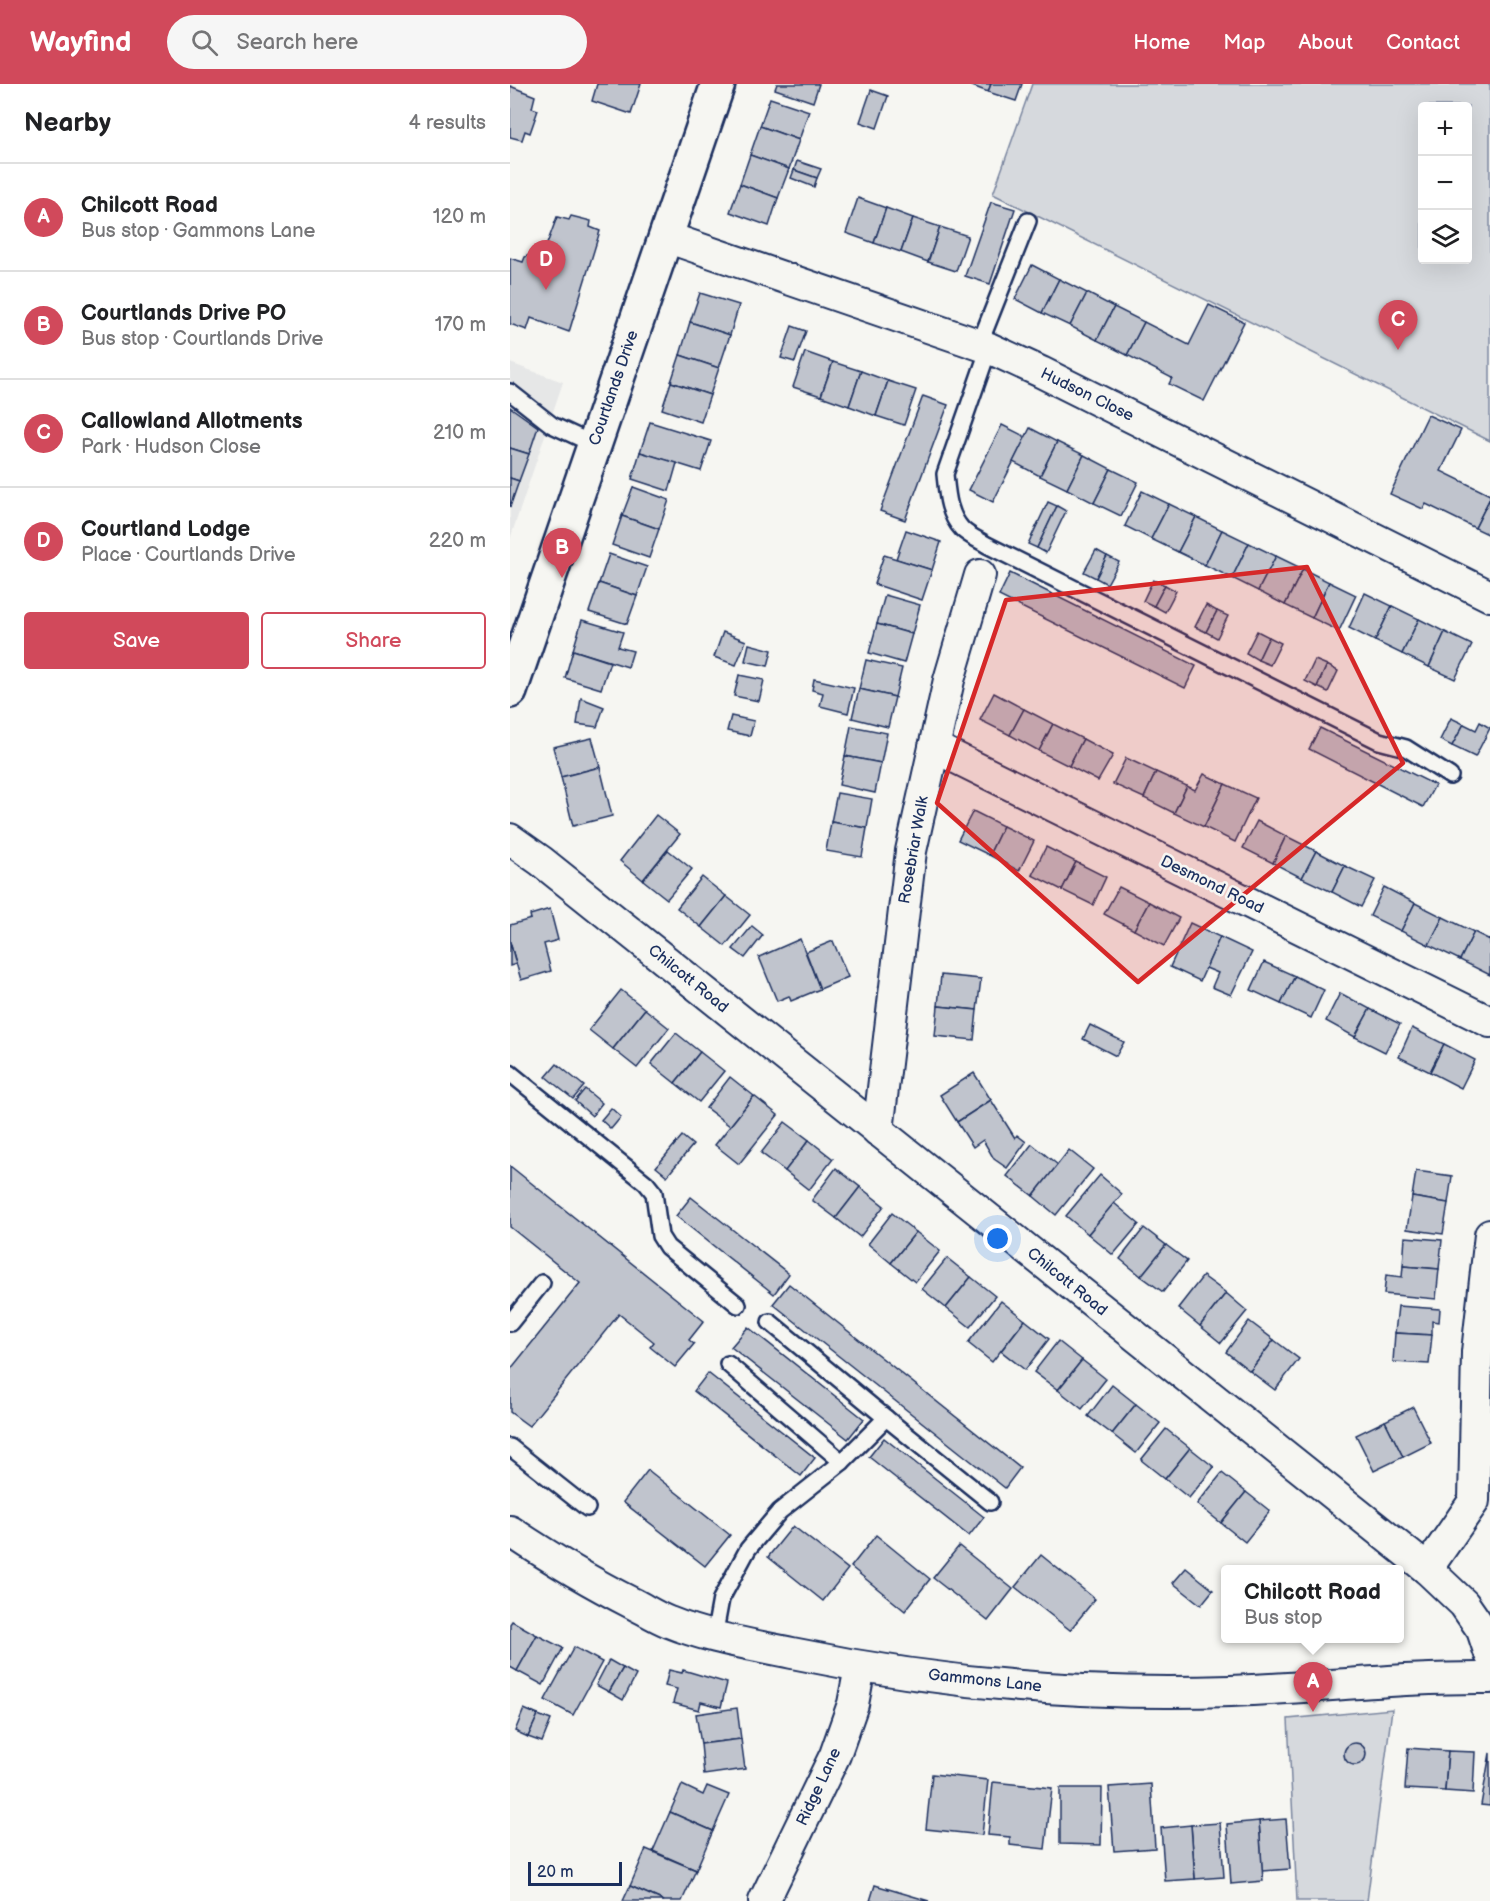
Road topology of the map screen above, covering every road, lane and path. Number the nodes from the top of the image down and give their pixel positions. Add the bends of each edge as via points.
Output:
1 (718, 84) edge
2 (1028, 221) dead end
3 (666, 237) junction
4 (984, 346) junction
5 (510, 392) edge
6 (595, 445) junction
7 (980, 575) dead end
8 (1490, 596) edge
9 (510, 691) edge
10 (934, 747) junction
11 (1450, 776) dead end
12 (510, 839) edge
13 (1490, 1022) edge
14 (510, 1073) edge
15 (878, 1131) junction
16 (1490, 1235) edge
17 (542, 1283) dead end
18 (738, 1305) dead end
19 (770, 1322) dead end
20 (510, 1323) edge
21 (728, 1364) dead end
22 (886, 1418) junction
23 (510, 1447) edge
24 (842, 1462) junction
25 (990, 1502) dead end
26 (587, 1508) dead end
27 (510, 1531) edge
28 (1427, 1569) junction
29 (714, 1637) junction
30 (1490, 1654) edge
31 (860, 1667) junction
32 (1490, 1678) edge
33 (764, 1901) edge

1 - 3 street, Courtlands Drive
2 - 4 lane
3 - 4 street, Hudson Close
3 - 6 street, Courtlands Drive
4 - 8 street, Hudson Close
4 - 11 lane via 945,474 952,514 963,530 1379,741 1406,748
5 - 6 lane via 552,425
6 - 9 street, Courtlands Drive
7 - 10 street, Rosebriar Walk
10 - 13 street, Desmond Road
10 - 15 street, Rosebriar Walk via 911,851
12 - 15 street, Chilcott Road
14 - 18 lane via 646,1183 654,1193 660,1236 667,1247
15 - 28 street, Chilcott Road
16 - 28 street via 1477,1352 1474,1501
17 - 20 lane
19 - 22 lane
21 - 24 lane
22 - 24 lane
22 - 25 lane
23 - 26 lane
24 - 29 lane via 780,1511 748,1549 721,1599
27 - 29 street, Gammons Lane via 668,1622
28 - 30 street, Chilcott Road via 1464,1604 1482,1630
29 - 31 street, Gammons Lane
31 - 32 street, Gammons Lane via 1095,1691 1232,1691
31 - 33 street, Ridge Lane via 853,1704 835,1755

